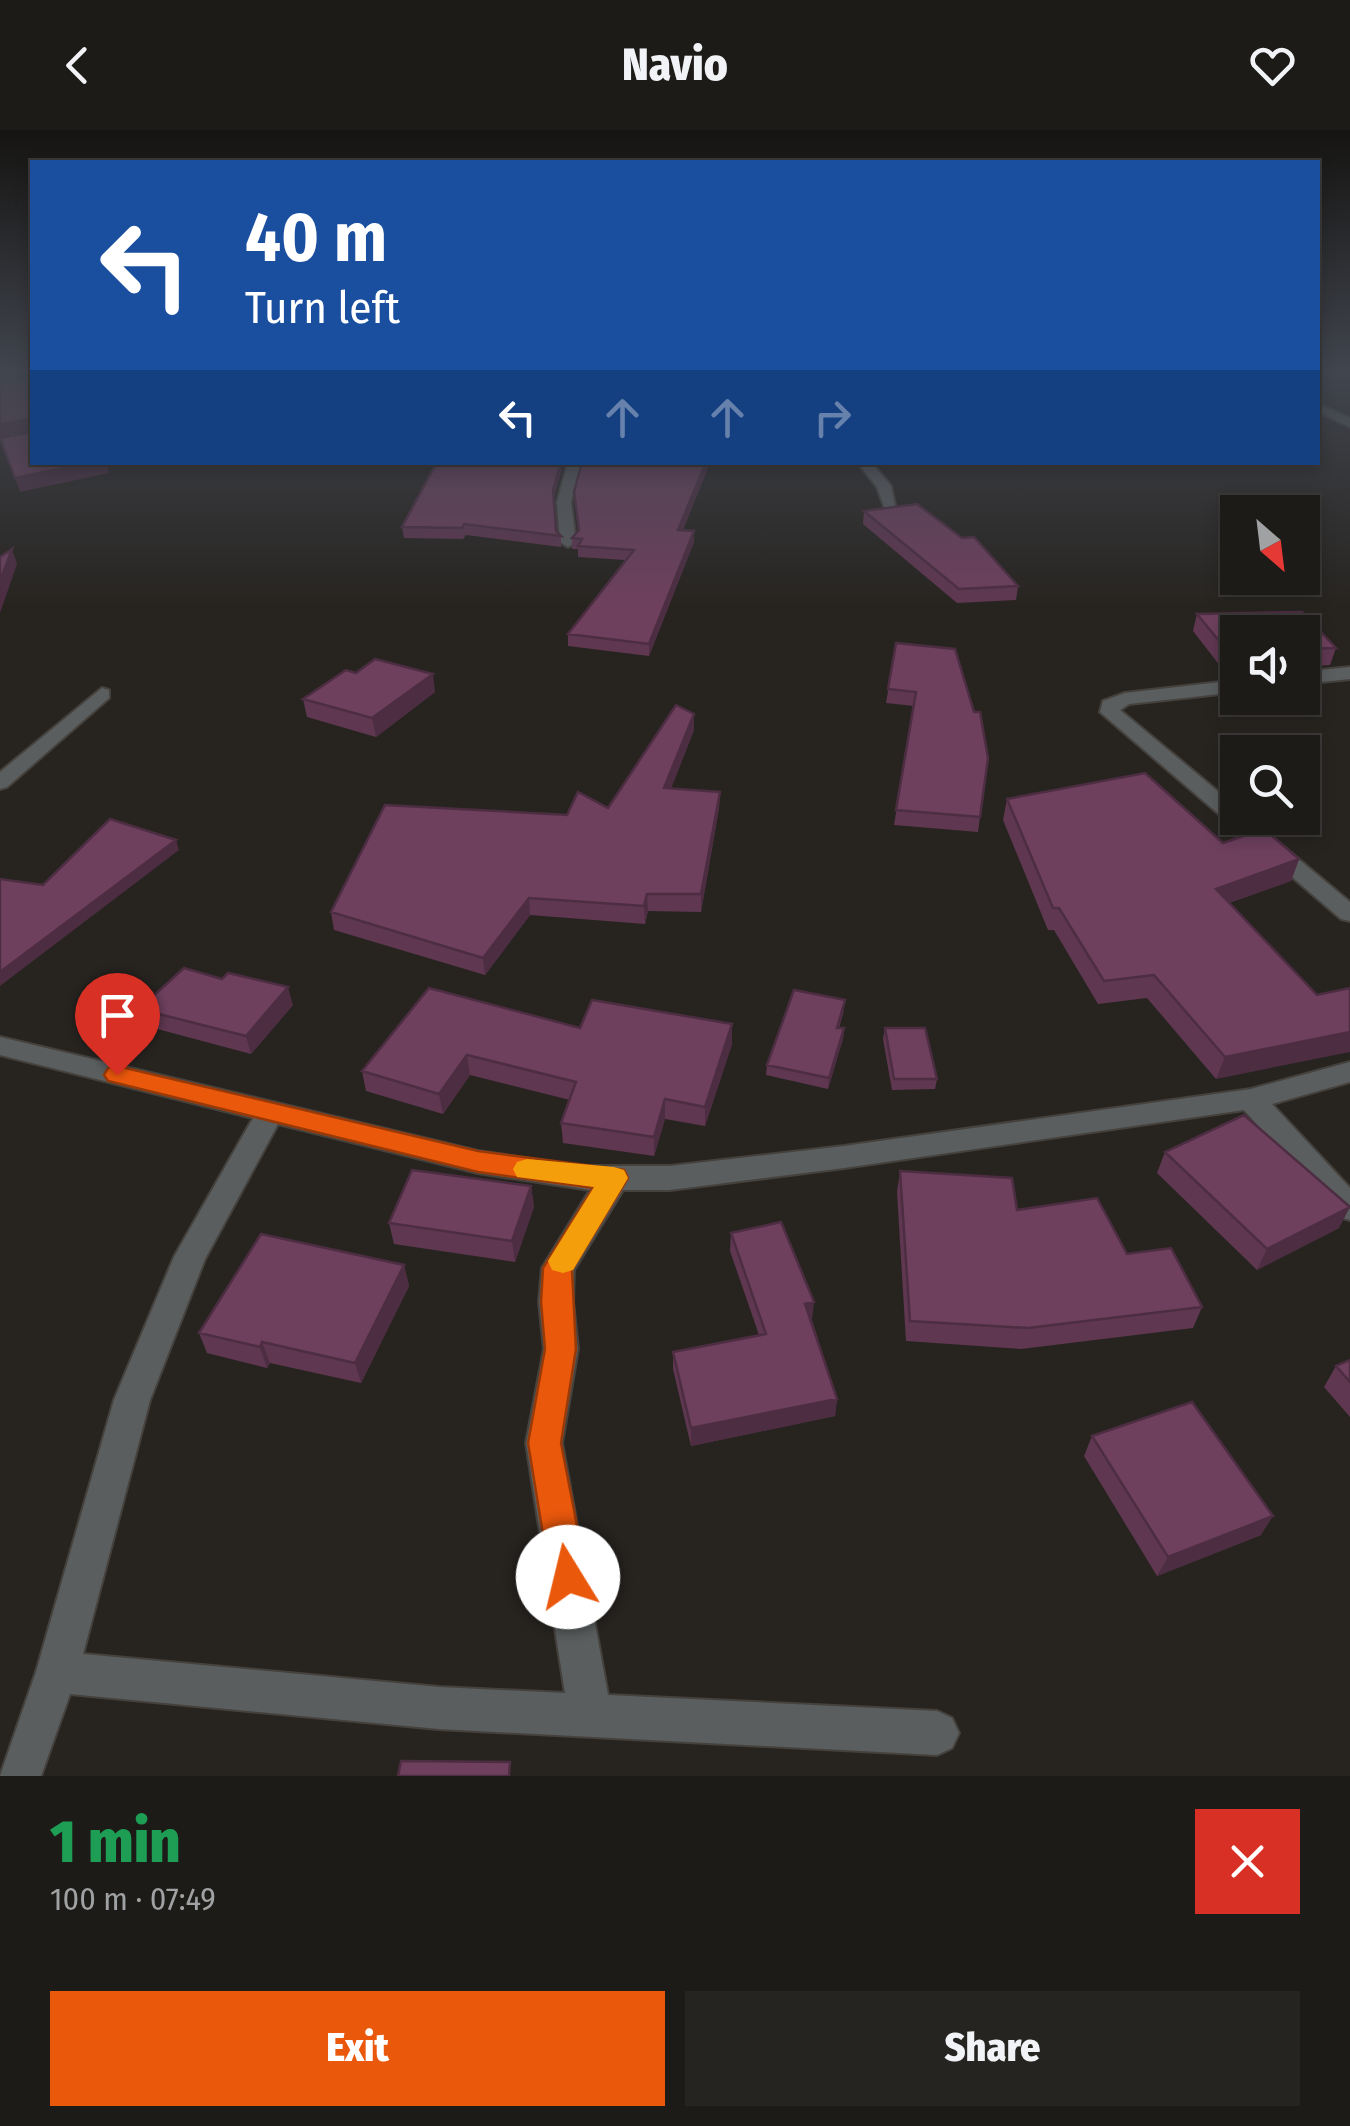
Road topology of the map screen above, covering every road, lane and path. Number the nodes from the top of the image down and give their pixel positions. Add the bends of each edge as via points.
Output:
1 (574, 465) edge
2 (866, 465) edge
3 (892, 512) edge
4 (568, 542) dead end
5 (1350, 673) edge
6 (1320, 676) edge
7 (1220, 688) edge
8 (102, 694) dead end
9 (0, 784) edge
10 (1350, 914) edge
11 (0, 1046) edge
12 (1350, 1072) edge
13 (1251, 1099) junction
14 (270, 1113) junction
15 (614, 1178) junction
16 (1350, 1208) edge
17 (57, 1672) junction
18 (590, 1716) junction
19 (937, 1734) dead end
20 (19, 1776) edge

1 - 4 street via 564,502
2 - 3 street via 884,486
5 - 6 street
7 - 10 street via 1125,699 1110,704 1110,712
8 - 9 street
11 - 14 street
12 - 13 street
13 - 15 street via 844,1158
13 - 16 street
14 - 15 street via 478,1162
14 - 17 street via 190,1256 132,1400
15 - 18 street via 558,1268 561,1349 544,1443
17 - 18 street
17 - 20 street
18 - 19 street

